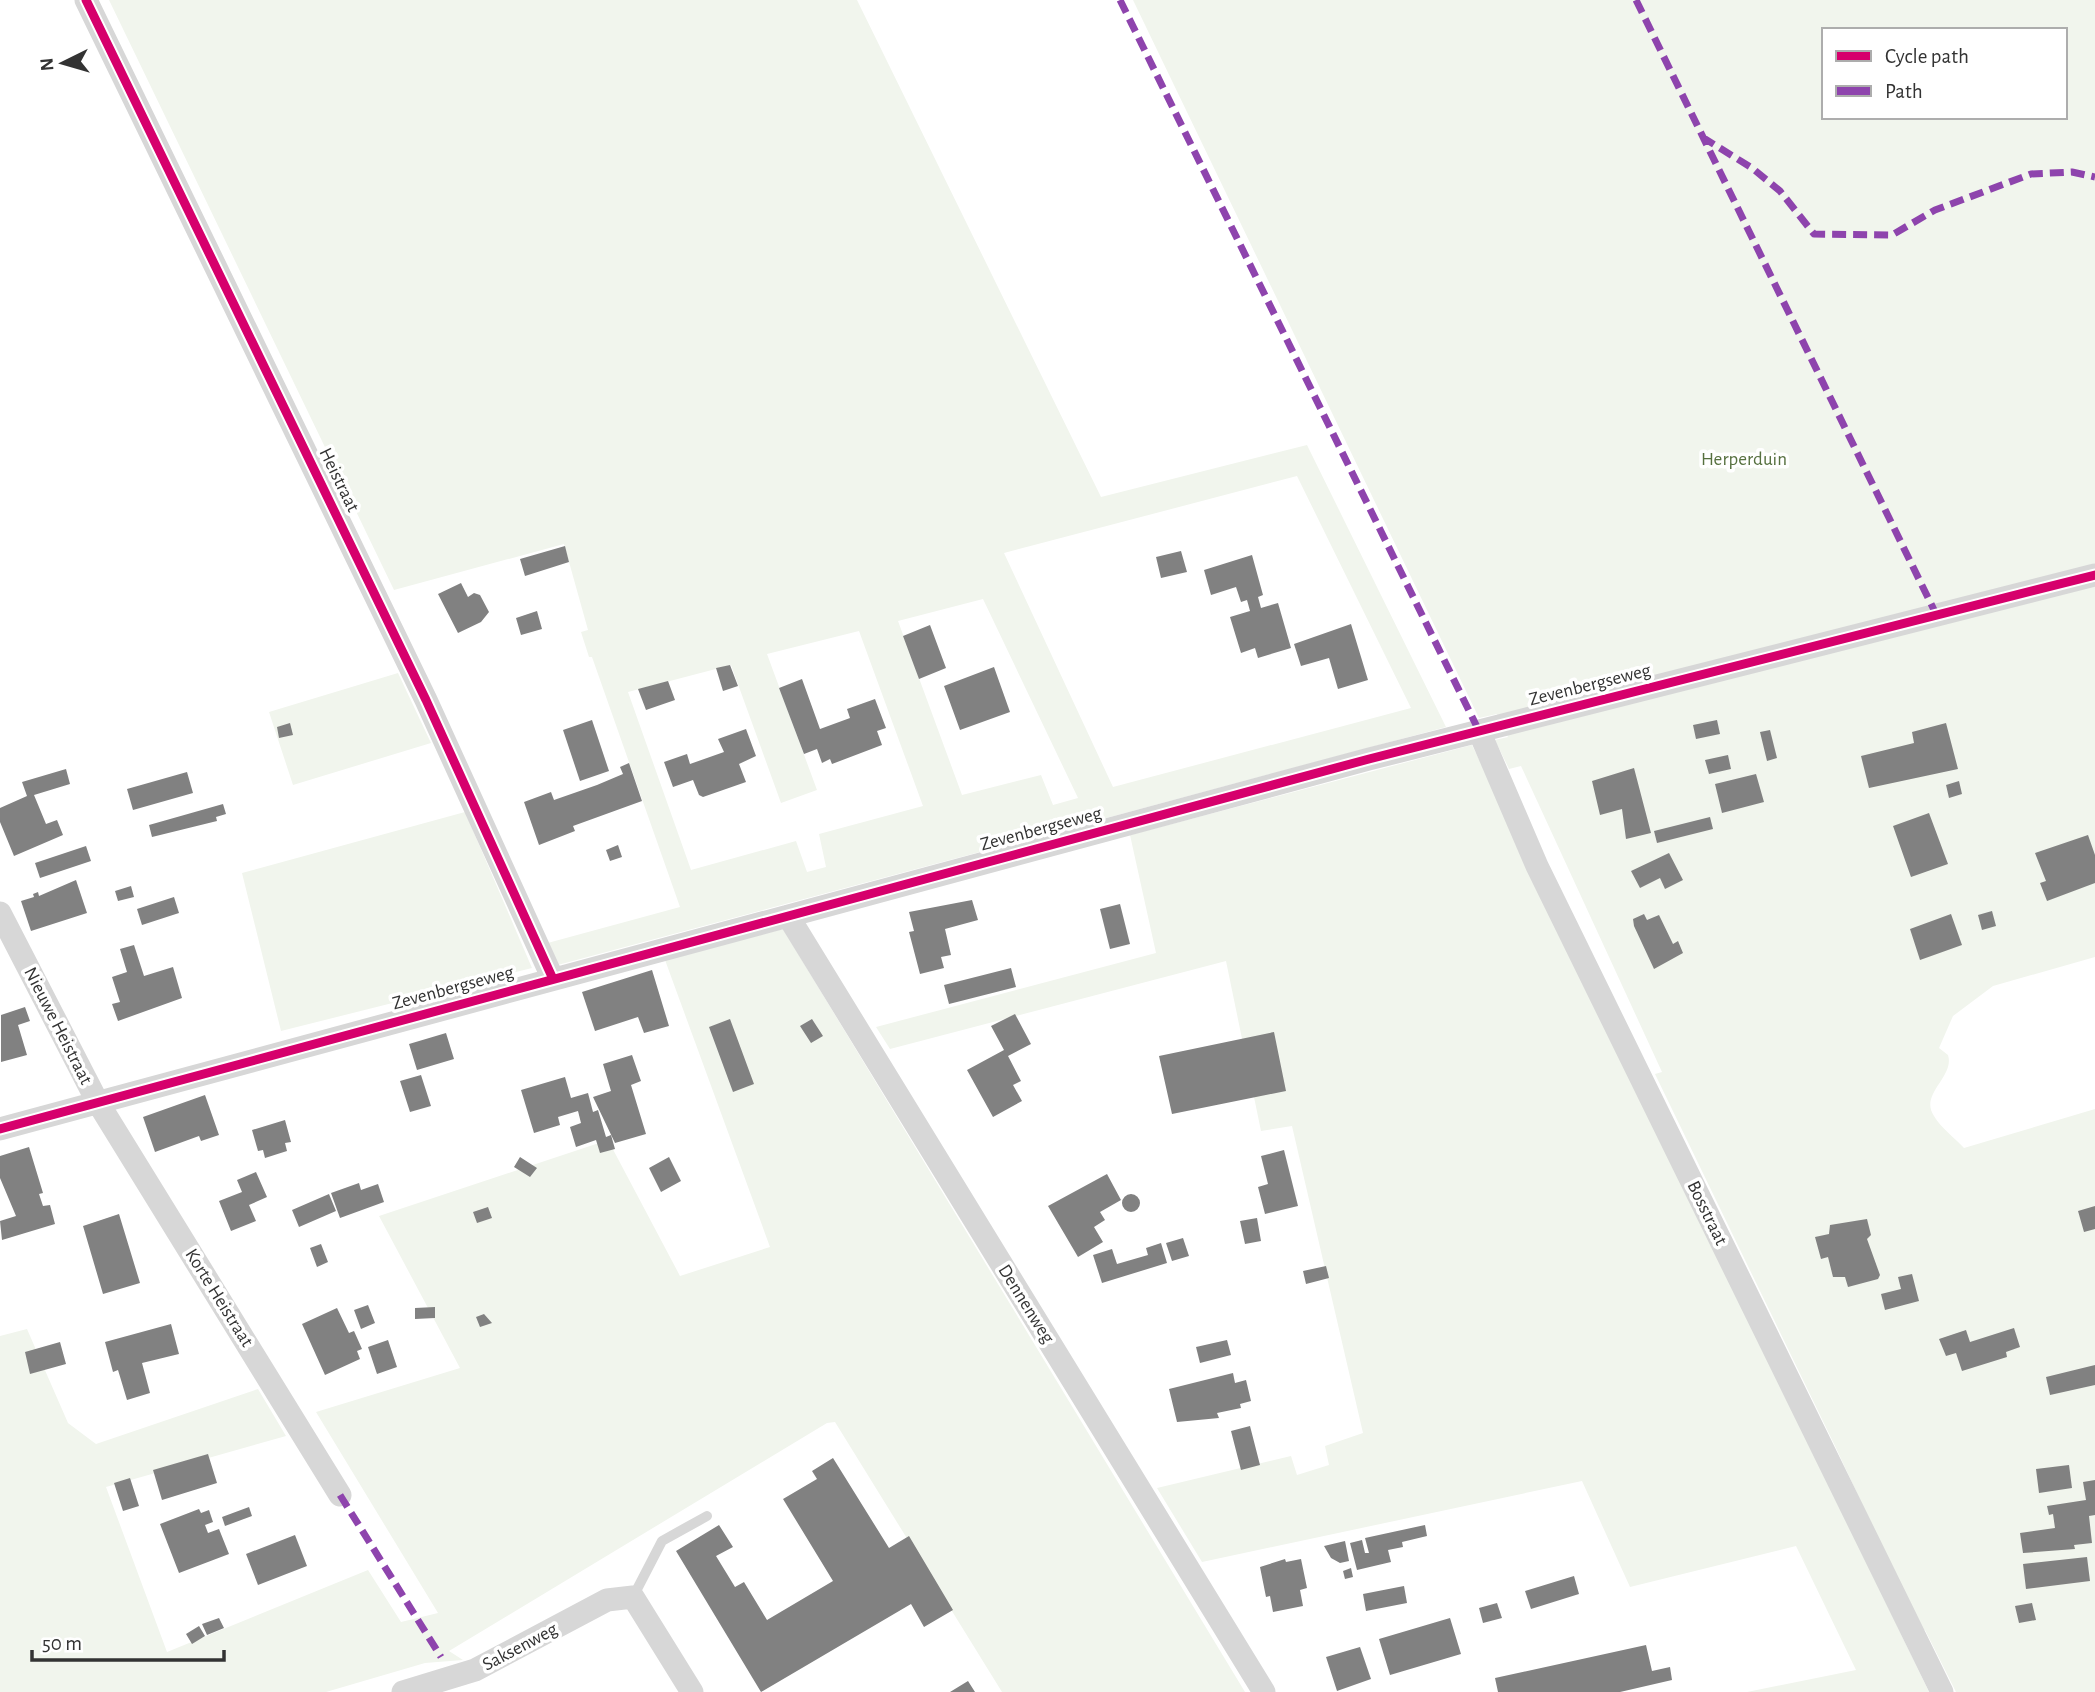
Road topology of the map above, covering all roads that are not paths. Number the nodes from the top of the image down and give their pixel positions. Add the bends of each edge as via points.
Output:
1 (86, 0) edge
2 (2095, 575) edge
3 (1479, 731) junction
4 (0, 913) edge
5 (788, 916) junction
6 (553, 979) junction
7 (97, 1101) junction
8 (0, 1129) edge
9 (340, 1495) dead end
10 (707, 1516) dead end
11 (633, 1597) junction
12 (404, 1692) edge
13 (692, 1692) edge
14 (1264, 1692) edge
15 (1942, 1692) edge

1 - 6 street, Heistraat via 426,700
2 - 3 street, Zevenbergseweg
3 - 5 street, Zevenbergseweg
3 - 15 street, Bosstraat via 1537,866
4 - 7 street, Nieuwe Heistraat
5 - 6 street, Zevenbergseweg
5 - 14 street, Dennenweg
6 - 7 street, Zevenbergseweg
7 - 8 street, Zevenbergseweg
7 - 9 street, Korte Heistraat
10 - 11 lane via 662,1541
11 - 12 street, Saksenweg via 607,1600 475,1670
11 - 13 street

